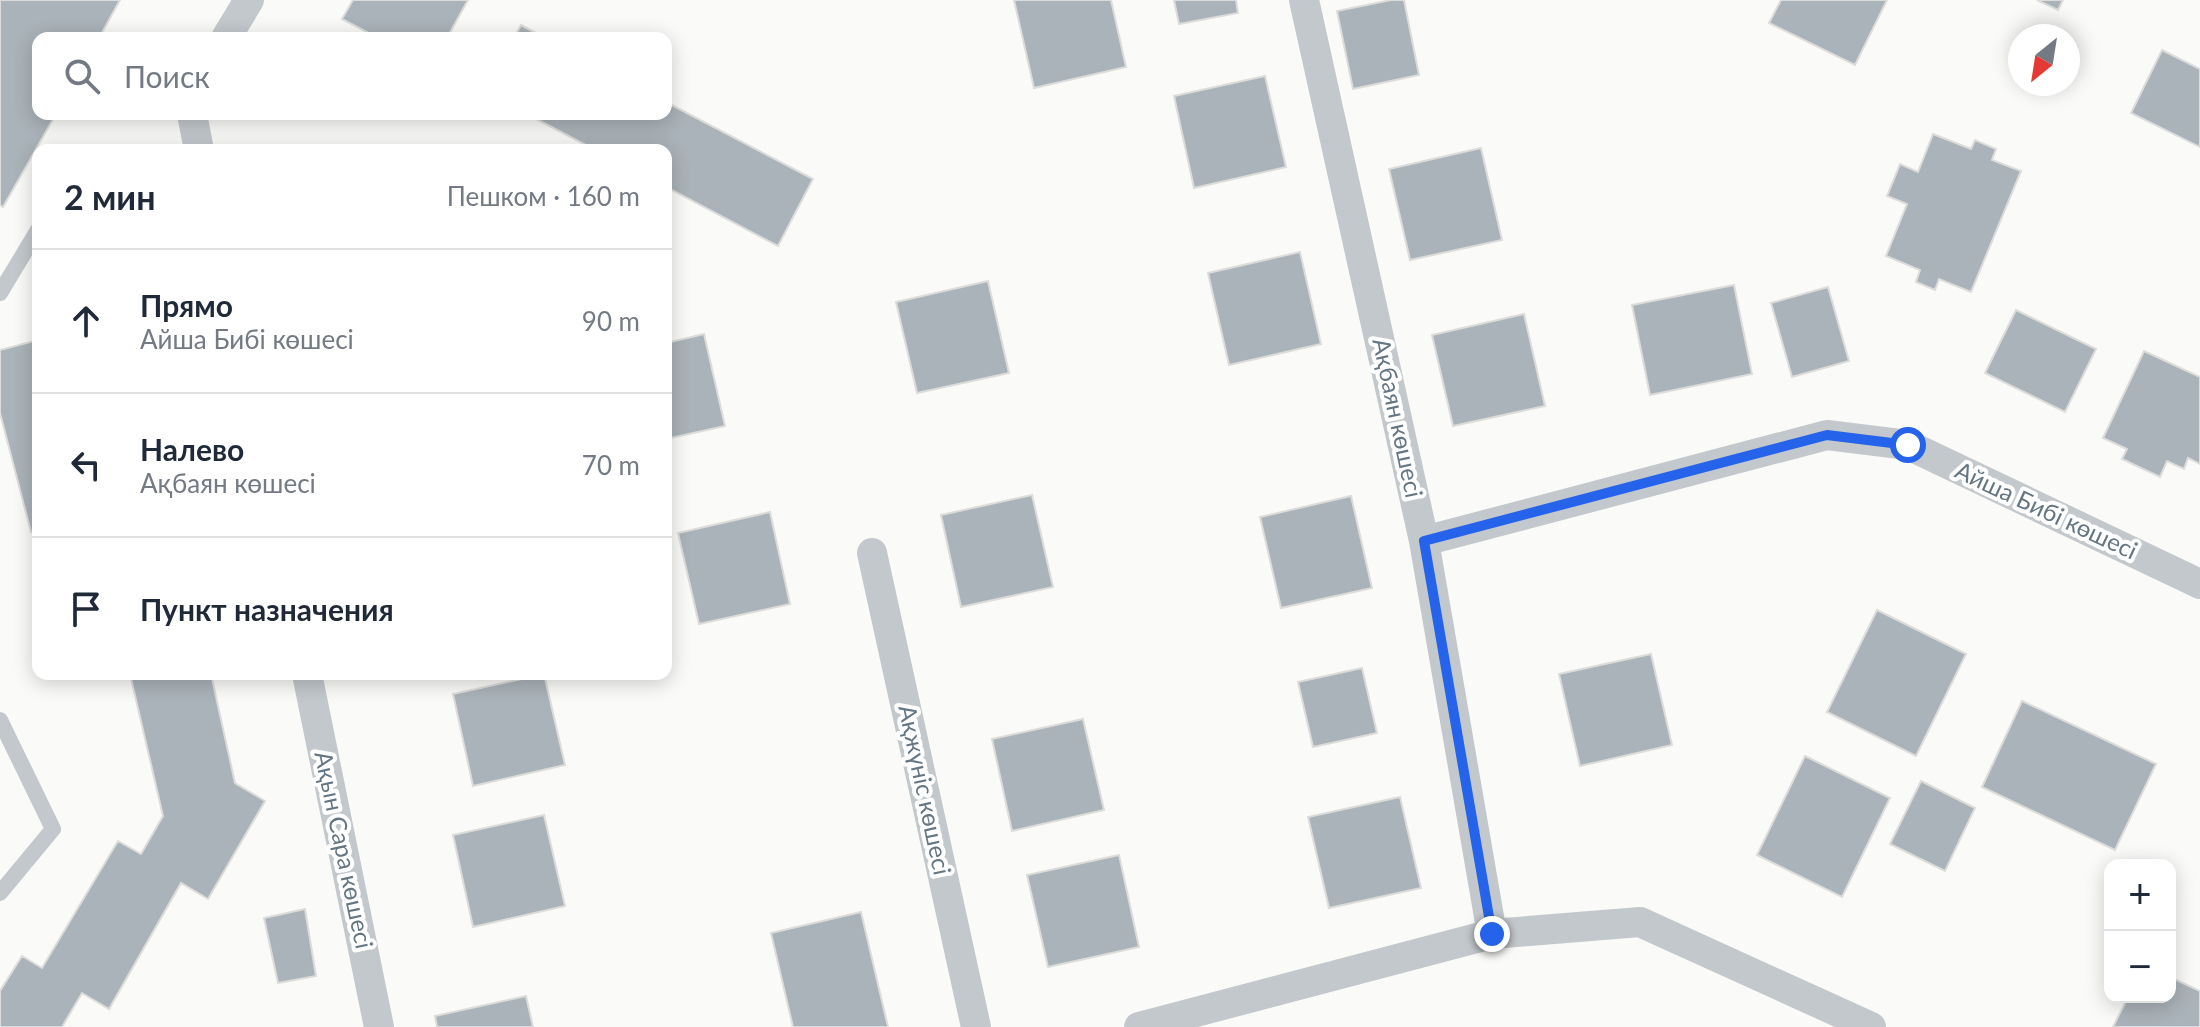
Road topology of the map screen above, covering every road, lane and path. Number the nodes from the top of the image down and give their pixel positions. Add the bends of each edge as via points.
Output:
1 (249, 0) edge
2 (1304, 0) edge
3 (230, 32) edge
4 (193, 120) edge
5 (198, 144) edge
6 (32, 240) edge
7 (0, 293) edge
8 (1424, 541) junction
9 (872, 553) dead end
10 (2200, 584) edge
11 (308, 680) edge
12 (0, 720) edge
13 (0, 893) edge
14 (1492, 934) junction
15 (379, 1027) edge
16 (976, 1027) edge
17 (1139, 1027) edge
18 (1871, 1027) edge

1 - 3 street
2 - 8 street, Ақбаян көшесі
4 - 5 street
6 - 7 lane
8 - 10 street, Айша Бибі көшесі via 1827,435 1908,445
8 - 14 street, Ақбаян көшесі
9 - 16 street, Ақжүніс көшесі
11 - 15 street, Ақын Сара көшесі
12 - 13 lane via 53,829
14 - 17 street
14 - 18 street via 1640,922

